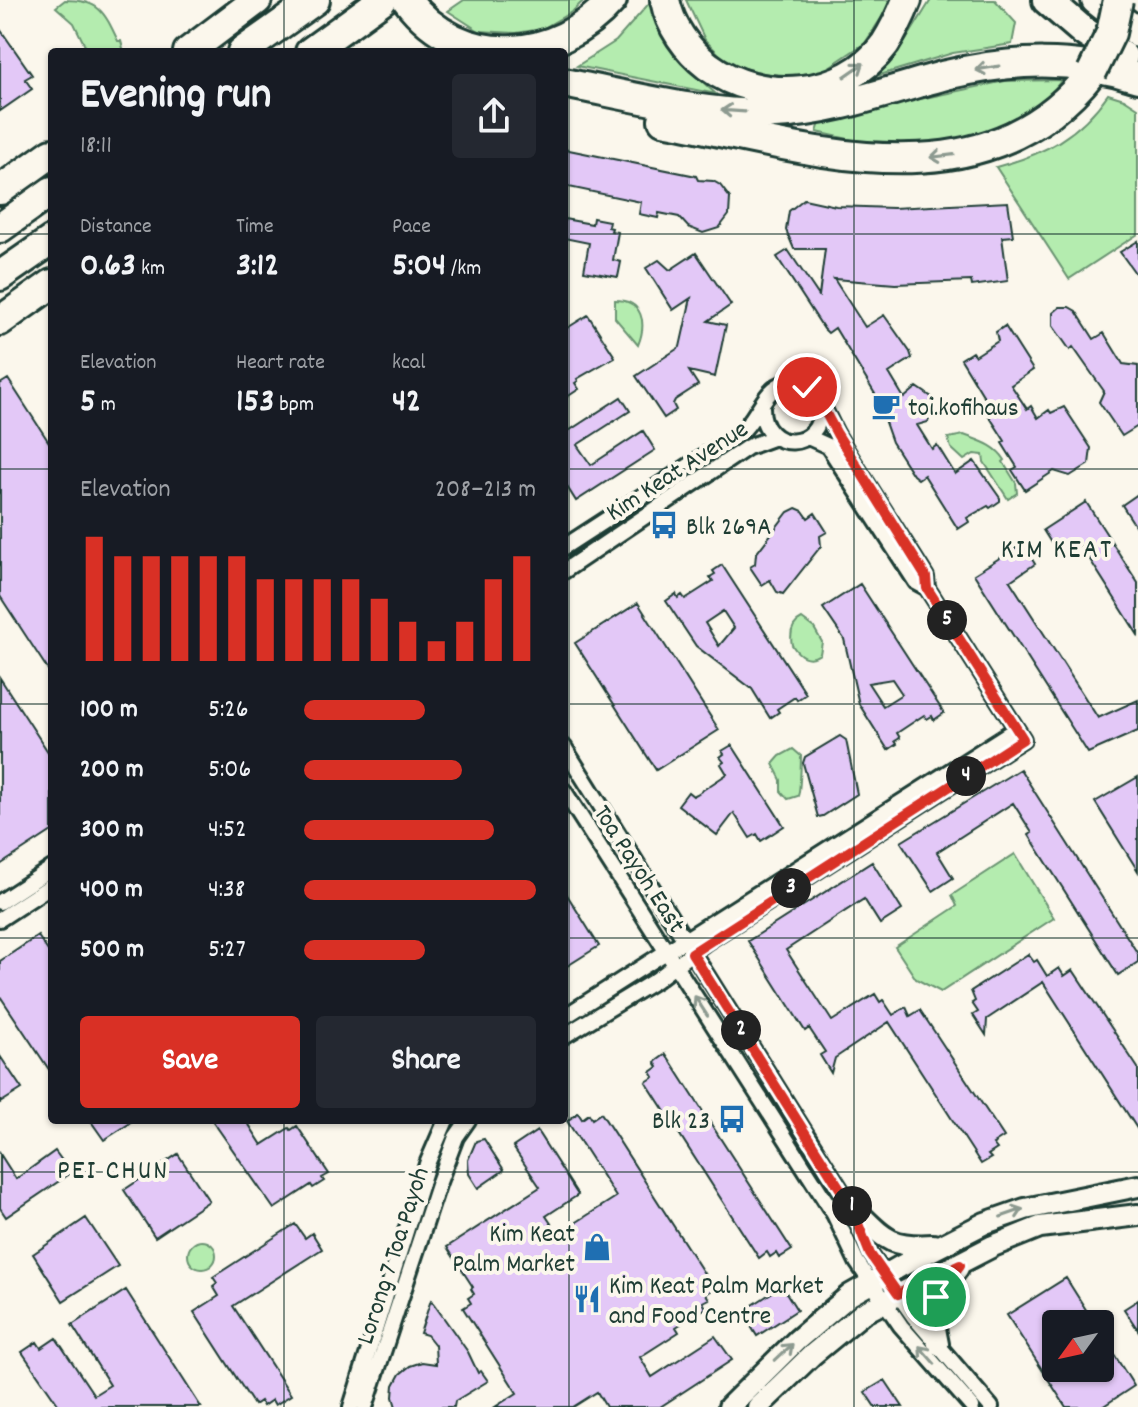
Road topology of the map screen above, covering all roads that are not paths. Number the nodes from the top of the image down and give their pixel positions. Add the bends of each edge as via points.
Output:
1 (257, 0) edge
2 (315, 0) edge
3 (382, 0) edge
4 (407, 0) edge
5 (612, 0) edge
6 (665, 0) edge
7 (907, 0) edge
8 (1047, 0) edge
9 (1096, 0) edge
10 (1118, 0) edge
11 (1138, 33) edge
12 (193, 48) edge
13 (248, 48) edge
14 (316, 48) edge
15 (482, 48) edge
16 (531, 48) edge
17 (1138, 66) edge
18 (1138, 78) edge
19 (568, 84) edge
20 (568, 102) edge
21 (48, 156) edge
22 (0, 190) edge
23 (48, 194) edge
24 (0, 228) edge
25 (48, 243) edge
26 (0, 276) edge
27 (48, 287) edge
28 (0, 321) edge
29 (820, 406) junction
30 (762, 407) junction
31 (775, 437) junction
32 (808, 437) junction
33 (568, 544) edge
34 (568, 568) edge
35 (927, 588) junction
36 (1020, 734) joint
37 (568, 753) edge
38 (568, 797) edge
39 (48, 871) edge
40 (48, 888) edge
41 (0, 902) edge
42 (0, 919) edge
43 (689, 947) junction
44 (667, 952) junction
45 (675, 966) junction
46 (568, 1014) edge
47 (568, 1033) edge
48 (444, 1124) edge
49 (465, 1124) edge
50 (1138, 1186) edge
51 (851, 1206) junction
52 (1138, 1215) edge
53 (941, 1245) junction
54 (960, 1265) junction
55 (878, 1279) junction
56 (892, 1298) junction
57 (938, 1344) junction
58 (351, 1407) edge
59 (365, 1407) edge
60 (729, 1407) edge
61 (758, 1407) edge
62 (972, 1407) edge
63 (991, 1407) edge

1 - 12 highway
2 - 13 highway
3 - 14 highway
4 - 15 highway via 449,36
5 - 16 highway via 569,36
6 -> 7 highway via 680,37 698,58 722,76 781,92 818,88 862,65 883,46
8 - 17 highway
9 - 11 highway
10 -> 20 highway, bridge via 1102,54 1078,89 1041,122 980,149 949,156 851,157
18 -> 19 highway via 1065,61 1013,64 820,109 774,114 690,107
21 - 22 highway
23 - 24 highway
25 - 26 highway
27 - 28 highway
29 - 30 street, Kim Keat Avenue via 807,387 785,383 766,396
29 - 32 street via 819,423
29 - 35 street, Kim Keat Avenue via 926,577
30 - 31 street, Kim Keat Avenue via 762,418
30 - 33 street, Kim Keat Avenue via 741,432
31 - 32 street, Kim Keat Avenue
31 - 34 street, Kim Keat Avenue via 748,447
32 - 35 street, Kim Keat Avenue via 828,446 916,582
35 - 36 street, Kim Keat Avenue
36 - 43 street, Toa Payoh East
37 - 43 street, Toa Payoh East
38 - 44 street, Toa Payoh East
39 - 41 street
40 - 42 street
43 - 44 street
43 - 45 street
43 - 51 street, Toa Payoh East
44 - 45 street, Toa Payoh East
44 - 46 street
45 - 47 street
55 -> 45 street, Toa Payoh East via 857,1262 834,1214
48 - 58 street, Lorong 7 Toa Payoh
49 - 59 street, Lorong 7 Toa Payoh via 439,1182
53 -> 50 main road via 1025,1209
51 - 53 main road via 890,1241 908,1247
51 - 55 street, Toa Payoh East
52 - 54 main road via 1040,1227
53 - 55 main road
54 - 56 main road
54 - 57 main road via 933,1305
55 - 56 street, Toa Payoh East
60 -> 55 main road via 797,1340 850,1295
56 - 57 street, Toa Payoh East
56 - 61 main road via 832,1338
62 -> 56 street, Toa Payoh East via 901,1326
57 - 63 street, Toa Payoh East

